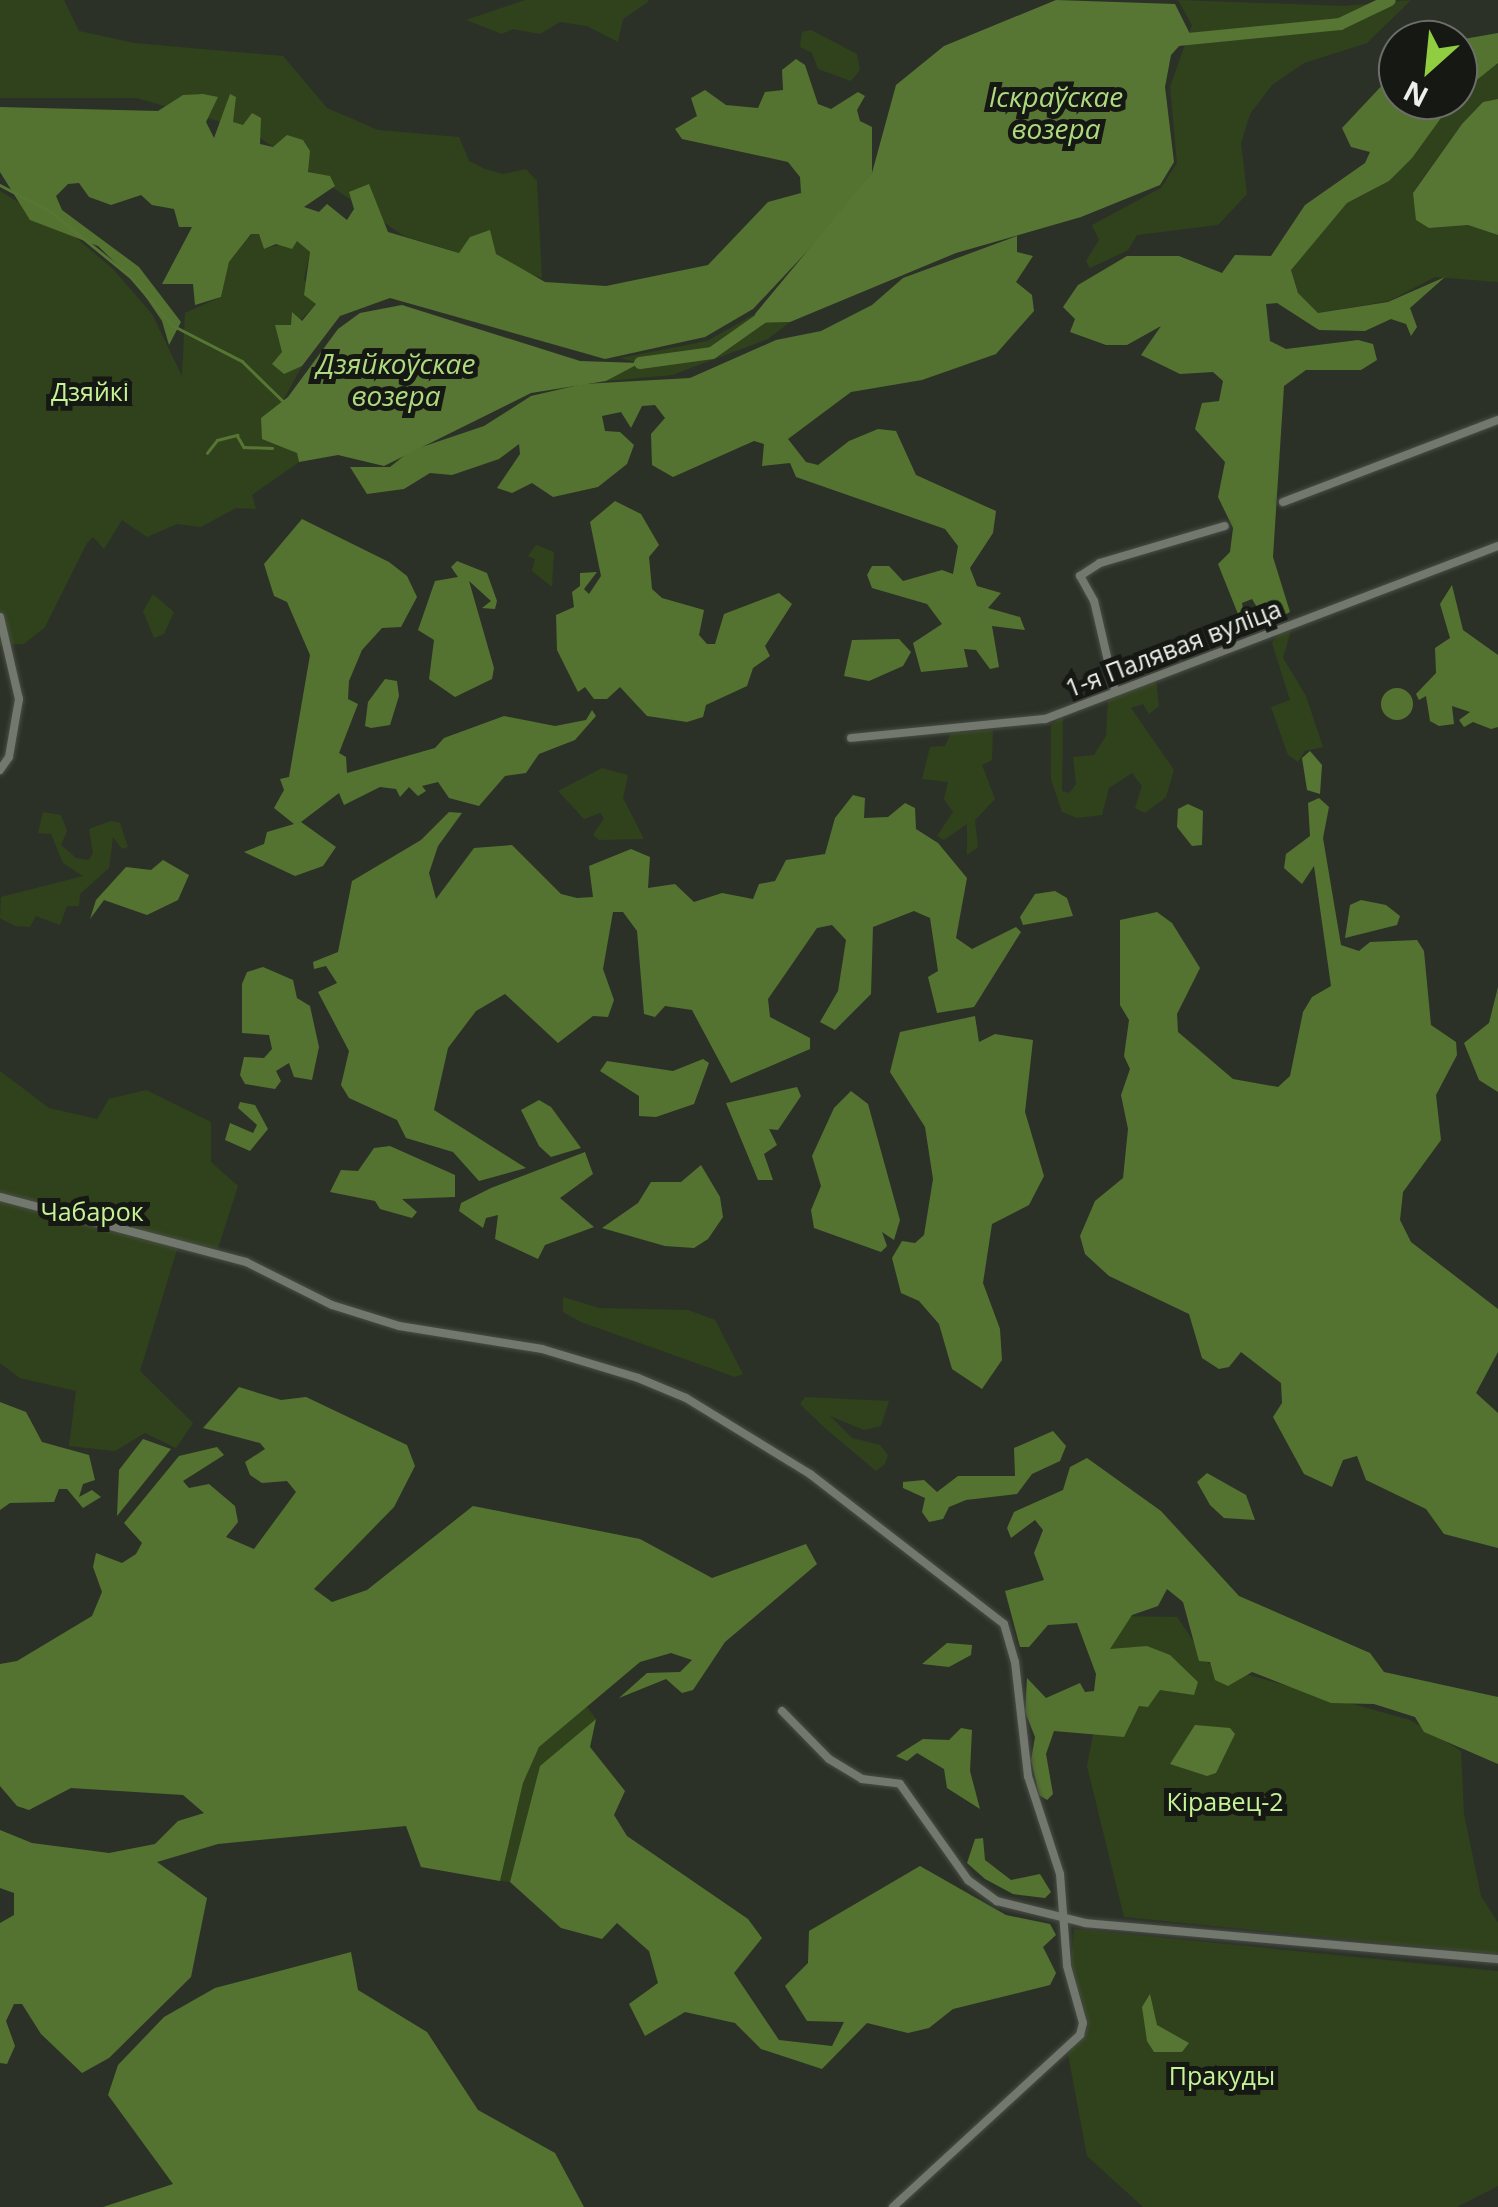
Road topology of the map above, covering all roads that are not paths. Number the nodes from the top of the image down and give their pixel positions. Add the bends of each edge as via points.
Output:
1 (1498, 420) edge
2 (1283, 502) dead end
3 (1225, 526) dead end
4 (1498, 546) edge
5 (0, 617) edge
6 (1116, 691) junction
7 (852, 738) dead end
8 (0, 770) edge
9 (0, 1197) edge
10 (782, 1711) dead end
11 (1060, 1919) junction
12 (1085, 1923) junction
13 (1066, 1943) junction
14 (1498, 1959) edge
15 (893, 2207) edge

1 - 2 street
3 - 6 street via 1100,563 1080,576 1094,600
4 - 6 street, 1-я Палявая вуліца
5 - 8 street via 19,698 9,758
6 - 7 street, 1-я Палявая вуліца via 1045,719
9 - 11 street via 246,1262 332,1305 399,1326 542,1349 638,1378 686,1398 810,1474 1004,1624 1028,1776 1060,1874
10 - 11 street via 862,1780 900,1784 968,1880 997,1902
11 - 12 street
11 - 13 street
12 - 13 street
12 - 14 street
13 - 15 street via 1080,2035

